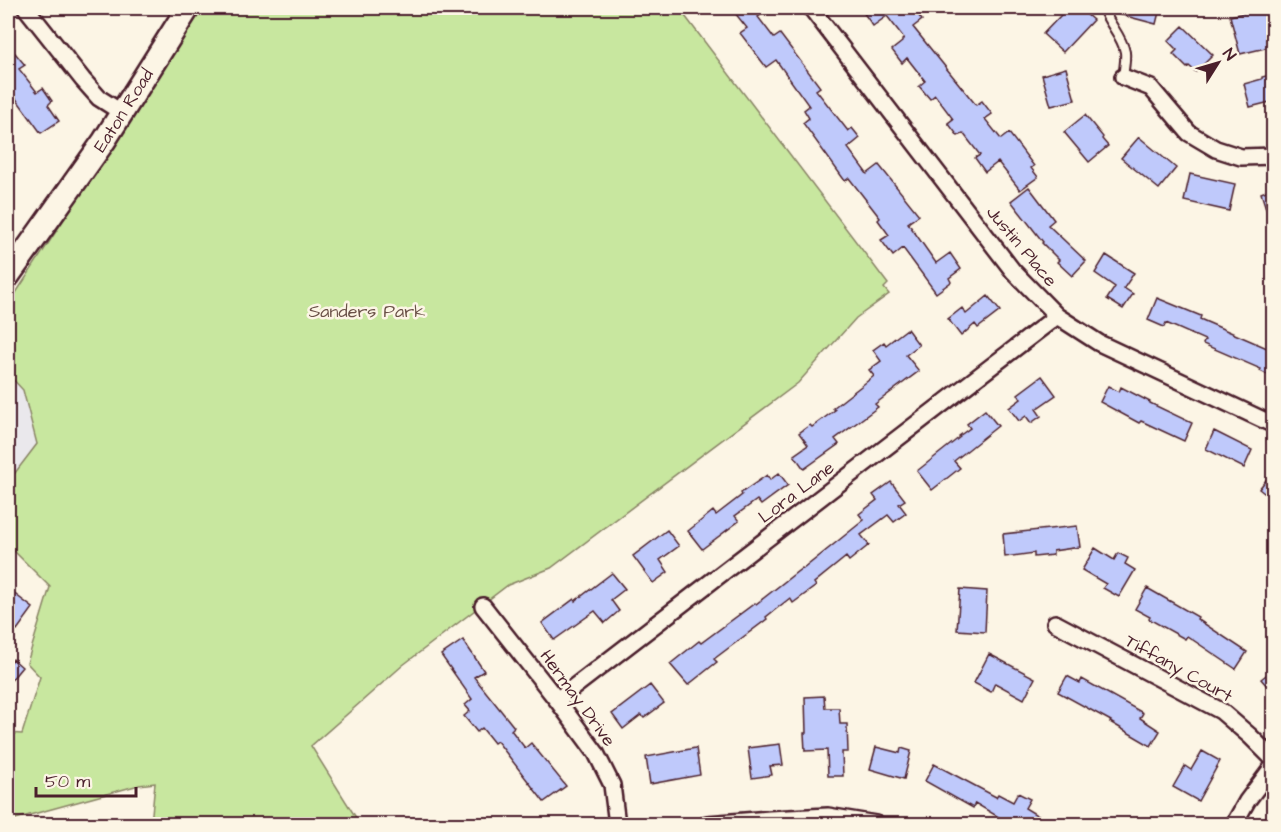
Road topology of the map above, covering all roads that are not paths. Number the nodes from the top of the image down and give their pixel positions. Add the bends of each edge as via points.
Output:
1 (26, 8) edge
2 (188, 8) edge
3 (811, 8) edge
4 (1103, 8) edge
5 (1123, 76) joint
6 (122, 112) junction
7 (1274, 156) edge
8 (8, 276) edge
9 (1057, 316) junction
10 (1274, 425) edge
11 (483, 606) dead end
12 (1055, 623) dead end
13 (557, 700) junction
14 (1274, 763) edge
15 (617, 825) edge
16 (707, 825) edge
17 (876, 825) edge
18 (1234, 825) edge

1 - 6 street via 99,98
2 - 6 street, Eaton Road
3 - 9 street, Justin Place via 1013,271
4 - 5 lane via 1125,53
5 - 7 street via 1151,88 1189,133 1216,149 1241,158
6 - 8 street, Eaton Road
9 - 10 street, Justin Place via 1098,343
9 - 13 street, Lora Lane
11 - 13 street, Hermay Drive
12 - 14 street, Tiffany Court via 1221,711
13 - 15 street, Hermay Drive via 596,753 612,785
14 - 18 street
16 - 17 street via 828,816

